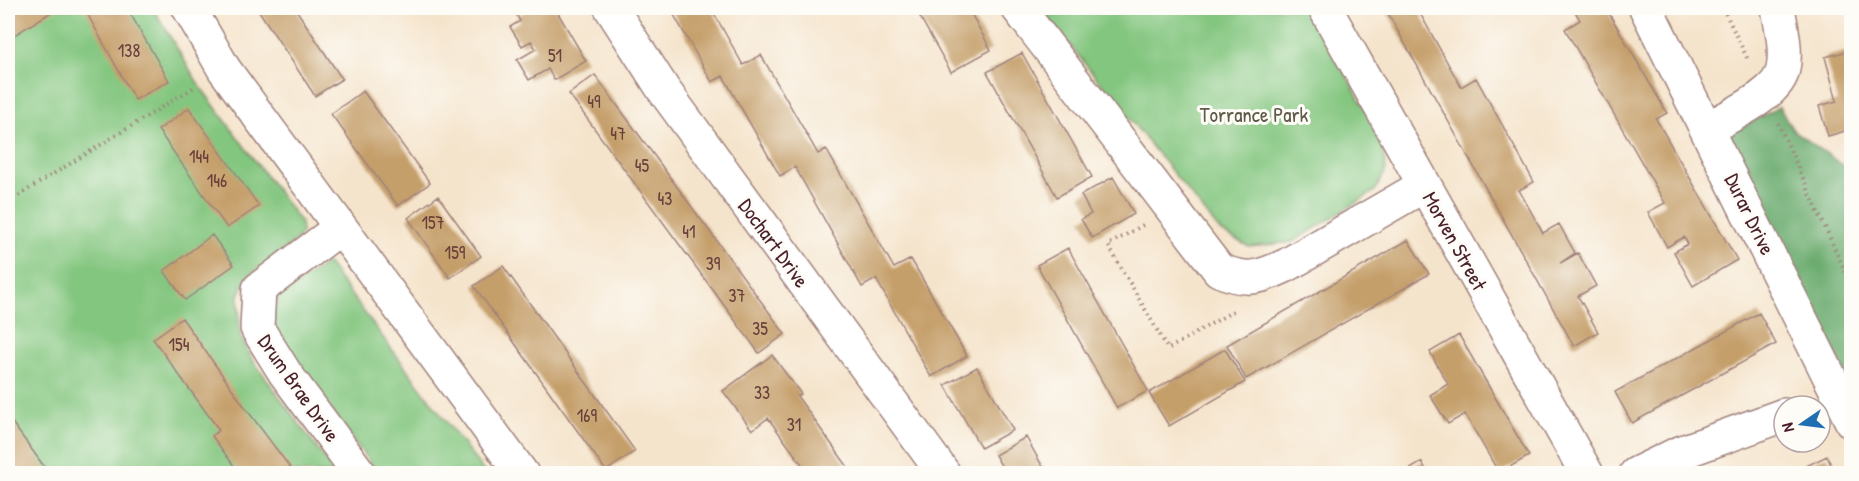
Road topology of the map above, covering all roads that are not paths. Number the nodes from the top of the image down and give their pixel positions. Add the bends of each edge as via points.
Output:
1 (189, 8) edge
2 (611, 8) edge
3 (1018, 8) edge
4 (1325, 8) edge
5 (1646, 8) edge
6 (1778, 8) edge
7 (1707, 129) junction
8 (1424, 186) junction
9 (340, 228) junction
10 (1834, 408) edge
11 (1772, 419) edge
12 (360, 474) edge
13 (522, 474) edge
14 (944, 474) edge
15 (1587, 474) edge
16 (1636, 474) edge

1 - 9 street via 224,69
2 - 14 street, Dochart Drive via 663,89
3 - 8 street via 1219,270 1239,278 1263,276
4 - 8 street, Morven Street
5 - 7 street, Durar Drive
6 - 7 street via 1784,71 1766,95
7 - 10 street, Durar Drive
8 - 15 street, Morven Street
9 - 12 street, Drum Brae Drive via 259,289 257,328 285,373
9 - 13 street
11 - 16 street via 1677,454

